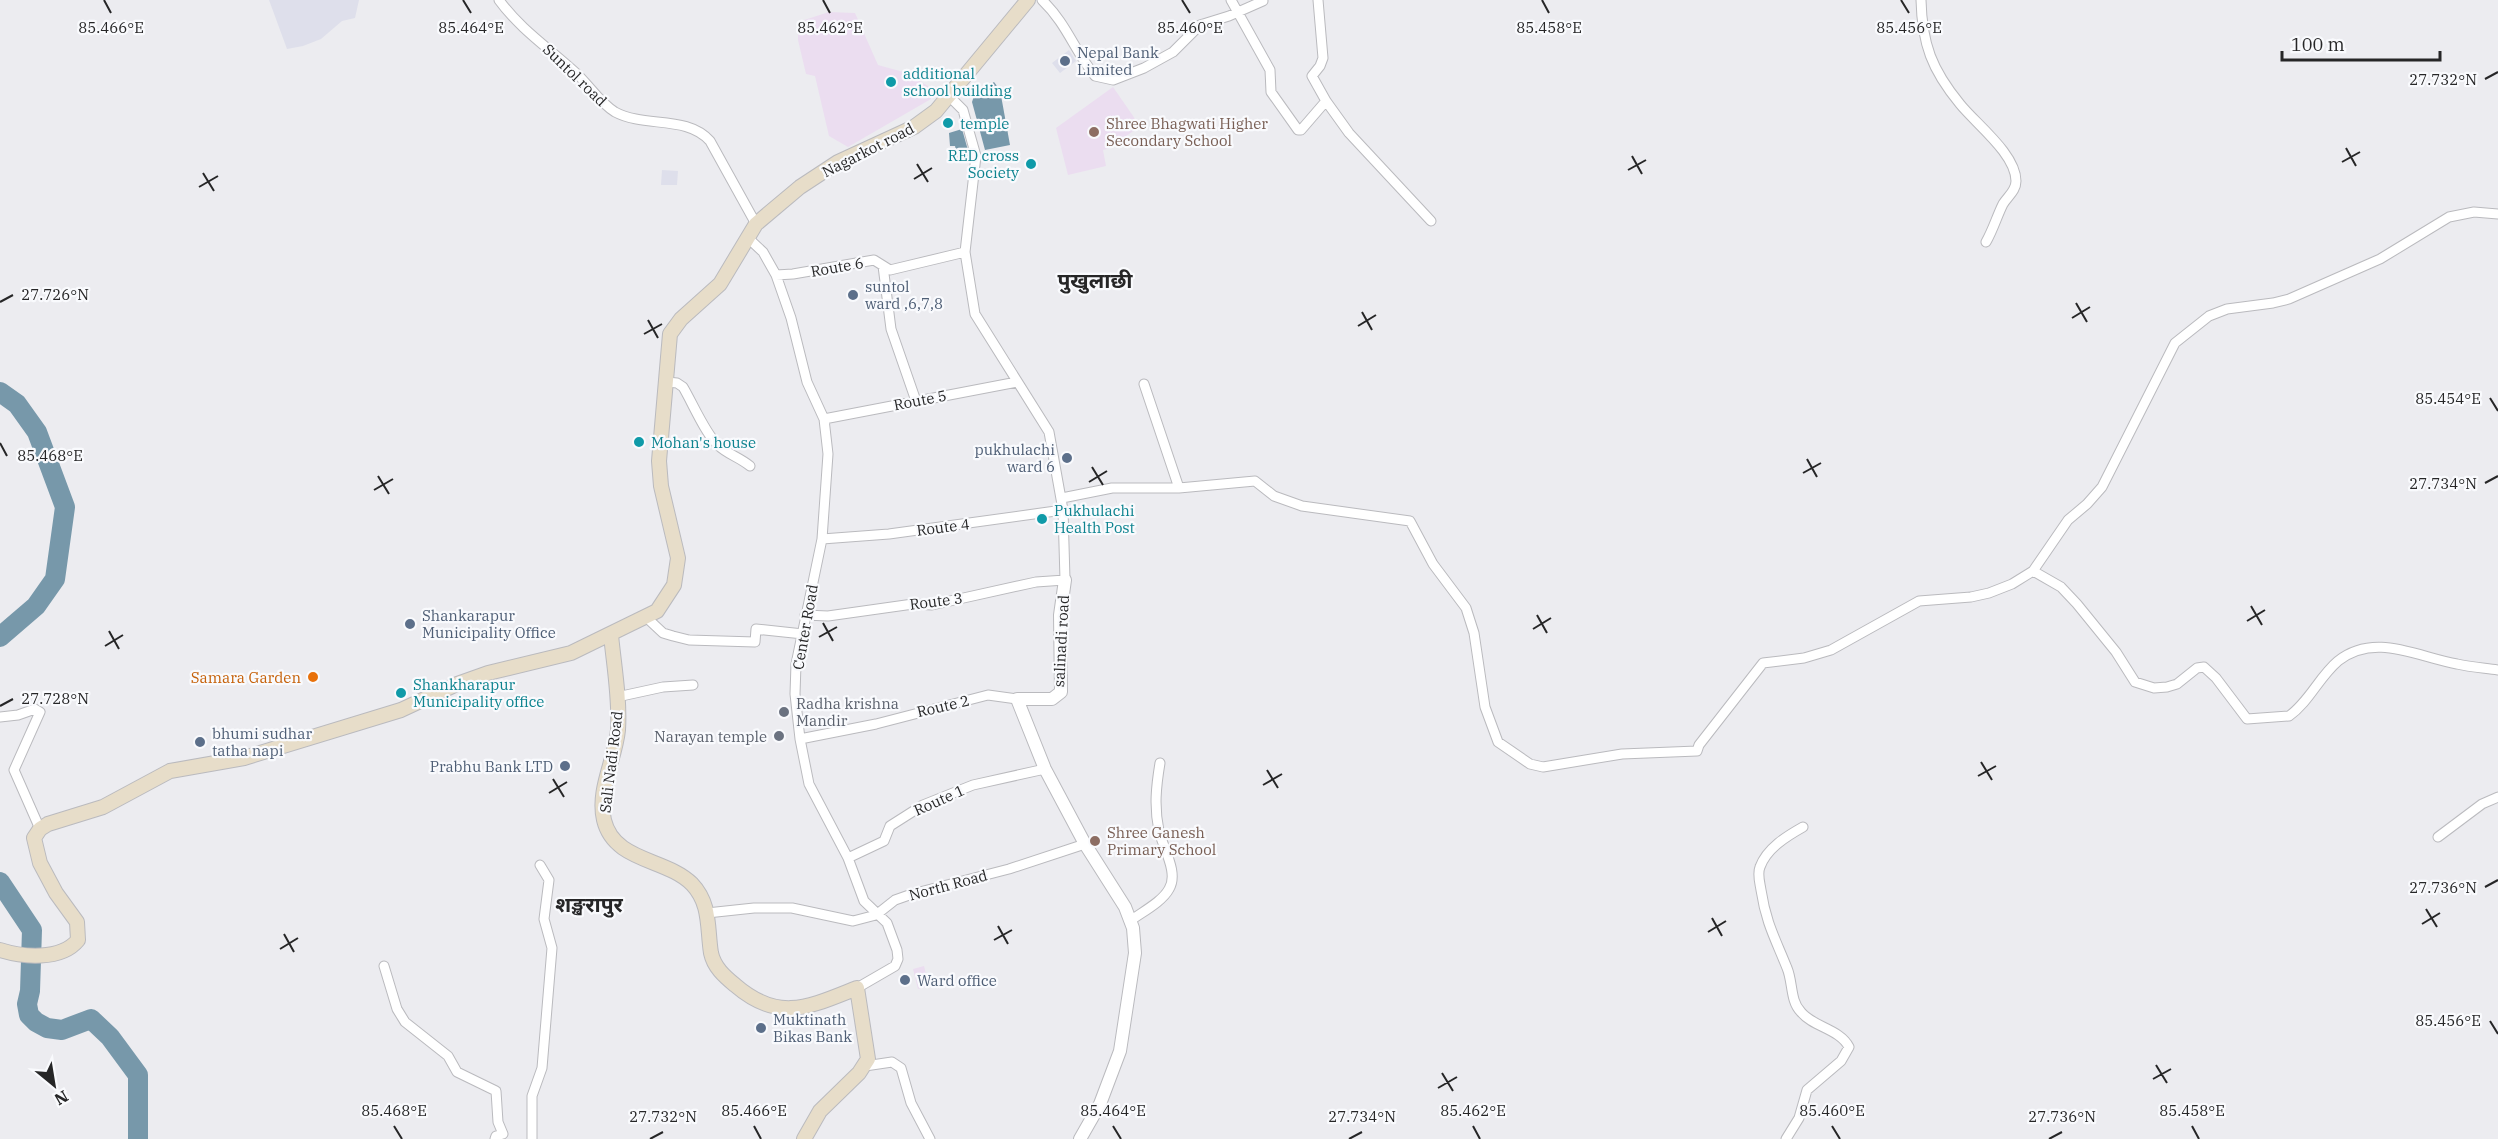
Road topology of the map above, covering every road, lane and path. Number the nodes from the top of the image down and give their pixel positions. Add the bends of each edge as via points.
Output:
1 (499, 0) edge
2 (1028, 0) edge
3 (1042, 0) edge
4 (1231, 0) edge
5 (1263, 0) edge
6 (1318, 0) edge
7 (1921, 0) edge
8 (1238, 12) junction
9 (950, 97) junction
10 (1326, 101) junction
11 (2498, 214) edge
12 (1431, 221) dead end
13 (756, 224) junction
14 (747, 237) junction
15 (1986, 242) dead end
16 (965, 252) junction
17 (883, 266) junction
18 (777, 275) junction
19 (667, 382) junction
20 (1017, 382) junction
21 (1144, 384) dead end
22 (916, 401) junction
23 (824, 419) junction
24 (750, 466) dead end
25 (1179, 488) junction
26 (1062, 498) junction
27 (1064, 510) junction
28 (822, 539) junction
29 (2033, 571) junction
30 (1065, 580) junction
31 (805, 615) junction
32 (647, 618) junction
33 (803, 634) junction
34 (611, 635) junction
35 (2498, 670) edge
36 (693, 685) dead end
37 (618, 697) junction
38 (1017, 699) junction
39 (0, 717) edge
40 (800, 739) junction
41 (1160, 763) dead end
42 (1045, 769) junction
43 (2498, 797) edge
44 (1803, 827) dead end
45 (40, 829) junction
46 (2438, 837) dead end
47 (1085, 843) junction
48 (848, 858) junction
49 (540, 865) dead end
50 (707, 913) junction
51 (876, 915) junction
52 (1130, 921) junction
53 (0, 950) edge
54 (384, 966) dead end
55 (857, 988) junction
56 (865, 1066) junction
57 (495, 1139) edge
58 (532, 1139) edge
59 (804, 1139) edge
60 (930, 1139) edge
61 (1080, 1139) edge
62 (1786, 1139) edge

1 - 13 street, Suntol road via 521,26 615,111 639,120 691,128 704,135
2 - 9 main road, Nagarkot road
3 - 8 street via 1067,29 1071,42 1095,76 1113,80 1173,52 1200,25
4 - 8 street
5 - 8 street
6 - 10 street via 1323,58 1312,76
7 - 15 street via 1921,25 1935,68 1960,104 2004,151 2015,173 2016,186
8 - 10 street via 1270,70 1271,92 1298,130 1304,129
9 - 13 main road, Nagarkot road via 914,127 838,162
9 - 16 street, salinadi road via 963,110 976,156
10 - 12 street via 1349,133
11 - 29 street via 2474,212 2449,217 2380,260 2289,299 2227,309 2185,332 2167,356 2102,487 2068,520
13 - 14 main road, Nagarkot road
14 - 18 street, Center Road via 763,252
14 - 19 main road, Nagarkot road via 720,284 670,334
16 - 17 street, Route 6 via 890,270
16 - 20 street, salinadi road via 975,314
17 - 18 street, Route 6 via 874,260
17 - 22 street via 891,329
18 - 23 street, Center Road via 807,382
19 - 24 street via 683,387 716,444
19 - 32 main road, Nagarkot road via 659,461 677,551 677,571 665,601
20 - 22 street, Route 5
20 - 26 street, salinadi road via 1049,432
21 - 25 street
22 - 23 street, Route 5
23 - 28 street, Center Road via 828,454
25 - 26 street via 1112,488
25 - 29 street via 1256,482 1274,496 1302,506 1410,521 1433,564 1466,608 1474,633 1485,707 1498,742 1530,764 1543,767 1622,754 1697,751 1763,663 1831,650 1919,602 1989,593
26 - 27 street, salinadi road
27 - 28 street, Route 4 via 889,534
27 - 30 street, salinadi road
28 - 31 street, Center Road
29 - 35 street via 2061,587 2077,604 2135,682 2167,687 2204,667 2247,719 2289,716 2337,662 2369,648 2396,647 2457,664
30 - 31 street, Route 3 via 1036,582 932,605
30 - 38 street, salinadi road via 1060,615 1061,692 1052,699
31 - 33 street, Center Road
32 - 33 street via 663,633 689,640 755,642 756,629
32 - 34 main road
33 - 40 street, Center Road via 795,694
34 - 37 main road, Sali Nadi Road
34 - 45 main road via 571,653 466,680 376,719 244,758 170,771 118,800
36 - 37 street
37 - 50 main road, Sali Nadi Road via 616,743 603,807 606,827 620,846 690,882 705,903
38 - 40 street, Route 2 via 988,695
38 - 42 street
39 - 45 street via 35,709 40,712 14,770
40 - 48 street, Center Road via 809,784
41 - 52 street via 1155,805 1172,883 1165,894
42 - 47 street
42 - 48 street, Route 1 via 974,785 923,805 890,826 884,841
43 - 46 street via 2482,804
44 - 62 street via 1772,849 1760,866 1765,917 1789,971 1797,1007 1849,1047 1841,1061 1807,1090 1799,1118
45 - 53 main road via 34,838 40,863 77,922 78,940 58,953 26,955
47 - 51 street, North Road via 1020,866 895,900
47 - 52 street
48 - 51 street, Center Road via 864,901
49 - 58 street via 549,880 544,919 552,948 542,1068 532,1096
50 - 51 street, North Road via 792,908 853,921
50 - 55 main road, Sali Nadi Road via 716,967 756,1001 808,1008
51 - 55 street, Center Road via 890,927 898,959 895,966
52 - 61 street via 1135,953 1120,1051 1100,1104
54 - 57 street via 405,1022 448,1056 457,1072 496,1091 498,1122 503,1134
55 - 56 main road via 868,1053
56 - 59 main road via 820,1111
56 - 60 street via 892,1062 901,1068 911,1103

